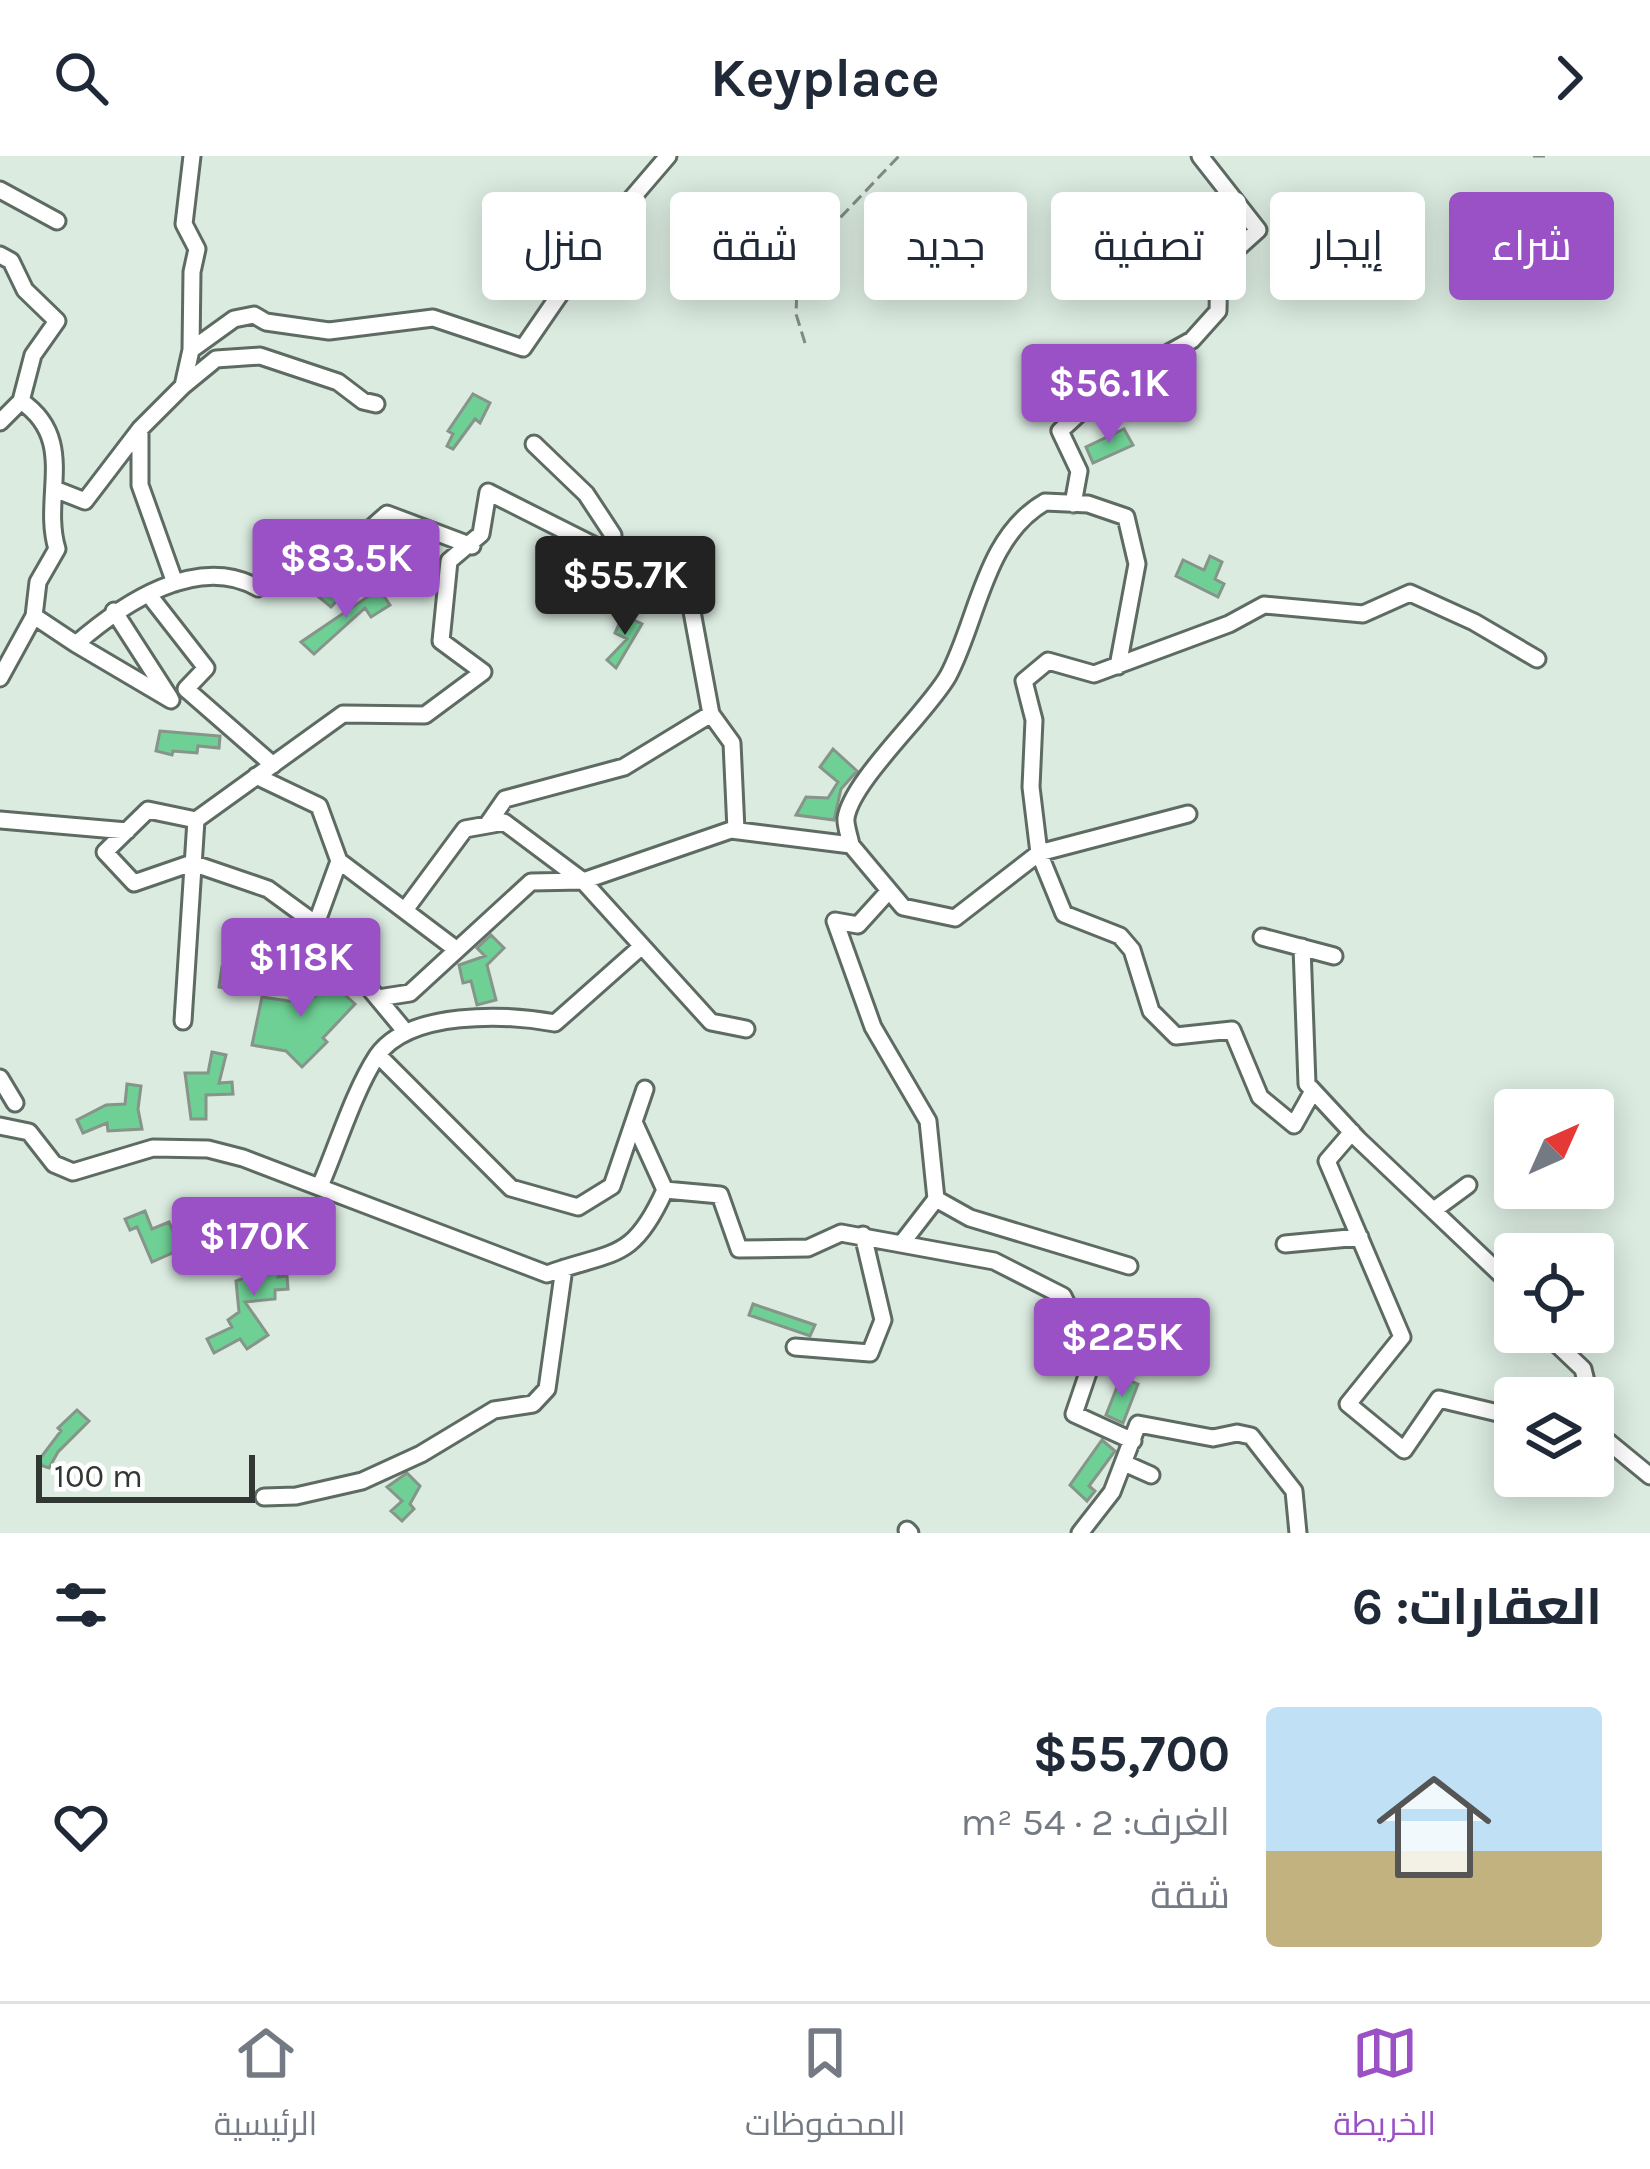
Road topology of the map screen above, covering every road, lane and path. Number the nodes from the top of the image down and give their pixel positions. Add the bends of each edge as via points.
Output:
1 (192, 156) edge
2 (668, 156) edge
3 (899, 156) edge
4 (1200, 156) edge
5 (1533, 156) edge
6 (1546, 156) edge
7 (0, 190) edge
8 (57, 221) dead end
9 (0, 255) edge
10 (805, 343) dead end
11 (191, 350) junction
12 (183, 386) junction
13 (21, 401) junction
14 (376, 404) dead end
15 (0, 422) edge
16 (140, 429) junction
17 (534, 444) dead end
18 (57, 490) junction
19 (1073, 504) junction
20 (472, 546) junction
21 (609, 553) junction
22 (175, 583) junction
23 (149, 595) junction
24 (114, 611) junction
25 (34, 616) junction
26 (76, 644) junction
27 (1537, 659) dead end
28 (1118, 666) junction
29 (0, 678) edge
30 (186, 688) junction
31 (171, 700) junction
32 (711, 714) junction
33 (273, 765) junction
34 (256, 776) junction
35 (1189, 814) dead end
36 (0, 820) edge
37 (196, 820) junction
38 (488, 825) junction
39 (736, 830) junction
40 (127, 831) junction
41 (851, 845) junction
42 (1040, 853) junction
43 (339, 861) junction
44 (192, 863) junction
45 (584, 881) junction
46 (887, 893) junction
47 (405, 910) junction
48 (316, 924) junction
49 (1262, 937) dead end
50 (642, 946) junction
51 (1302, 947) junction
52 (458, 950) junction
53 (1334, 956) dead end
54 (378, 998) junction
55 (183, 1021) dead end
56 (746, 1029) dead end
57 (405, 1031) junction
58 (378, 1055) junction
59 (0, 1078) edge
60 (645, 1089) dead end
61 (1313, 1090) junction
62 (15, 1103) dead end
63 (634, 1121) junction
64 (0, 1126) edge
65 (1352, 1132) junction
66 (1468, 1185) dead end
67 (320, 1186) junction
68 (664, 1190) junction
69 (936, 1199) junction
70 (1434, 1210) junction
71 (863, 1235) junction
72 (1360, 1237) junction
73 (902, 1243) junction
74 (1285, 1244) dead end
75 (1129, 1266) dead end
76 (564, 1268) junction
77 (1494, 1268) edge
78 (795, 1347) dead end
79 (1566, 1353) edge
80 (1585, 1377) edge
81 (1494, 1413) edge
82 (1133, 1441) junction
83 (1614, 1449) edge
84 (1124, 1463) junction
85 (1151, 1475) dead end
86 (1650, 1476) edge
87 (264, 1497) dead end
88 (1080, 1533) edge
89 (1298, 1533) edge

1 - 11 street via 184,217 197,249
2 - 11 street via 602,233 523,348 433,318 329,331 254,315 234,319
3 - 10 path via 798,262 796,314
4 - 19 street via 1258,230 1219,265 1218,311 1192,340 1109,386 1060,431 1079,471
5 - 6 path
7 - 8 street
9 - 13 street via 57,321 33,355
11 - 12 street
12 - 14 street via 216,359 260,356
12 - 16 street
13 - 15 street
13 - 18 street via 45,421
16 - 18 street via 85,501
16 - 22 street via 140,485
17 - 21 street via 586,494 614,535
18 - 25 street via 49,521 56,549 38,582
19 - 28 street via 1126,517 1137,564
19 - 41 street via 1037,507 1000,553 947,677 846,818
20 - 21 street via 488,492
20 - 22 street via 387,514 331,554 278,566 258,588 243,579
20 - 33 street via 449,561 441,641 483,672 425,715 343,714
21 - 32 street via 629,581 657,594 688,590
22 - 23 street
23 - 24 street
23 - 30 street via 206,668
24 - 26 street
24 - 31 street
25 - 26 street
25 - 29 street
26 - 31 street
27 - 28 street via 1410,593 1363,614 1264,605
28 - 42 street via 1084,674 1048,661 1024,681 1034,720 1030,787
30 - 31 street
30 - 33 street
32 - 38 street via 624,767 505,799
32 - 39 street via 732,743
33 - 34 street
34 - 37 street
34 - 43 street via 319,806
35 - 42 street
36 - 40 street
37 - 40 street via 148,810
37 - 44 street
38 - 45 street via 504,822
38 - 47 street via 465,830
39 - 41 street
39 - 45 street
40 - 44 street via 105,852 134,883
41 - 46 street
42 - 46 street via 955,918 903,907
42 - 61 street via 1064,914 1120,936 1151,1012 1176,1036 1232,1030 1260,1097 1294,1125
43 - 47 street
43 - 48 street
44 - 48 street via 268,889
44 - 55 street
45 - 50 street
45 - 52 street via 531,882
46 - 69 street via 858,925 835,921 874,1027 928,1121
47 - 52 street
48 - 54 street
49 - 51 street
50 - 56 street via 711,1022
50 - 57 street via 555,1023 502,1014
51 - 53 street
51 - 61 street
52 - 54 street via 410,993
54 - 57 street
57 - 58 street
58 - 63 street via 511,1189 532,1197 578,1207 612,1186
58 - 67 street
59 - 62 street
60 - 63 street
61 - 65 street
63 - 68 street
64 - 67 street via 29,1132 62,1170 153,1148 208,1149
65 - 70 street
65 - 72 street via 1327,1161
66 - 70 street
67 - 76 street via 547,1274
68 - 71 street via 720,1195 739,1249 808,1248 841,1233
68 - 76 street via 648,1226 626,1248
69 - 73 street
69 - 75 street via 970,1218
70 - 77 street
71 - 73 street
71 - 78 street via 884,1320 870,1354
72 - 74 street
72 - 81 street via 1402,1336 1348,1404 1404,1450 1439,1399
73 - 82 street via 994,1261 1063,1296 1093,1358 1074,1414
76 - 87 street via 539,1399 494,1410 362,1481
79 - 80 street
82 - 84 street
82 - 89 street via 1138,1424 1251,1436 1294,1491
83 - 86 street
84 - 85 street
84 - 88 street

